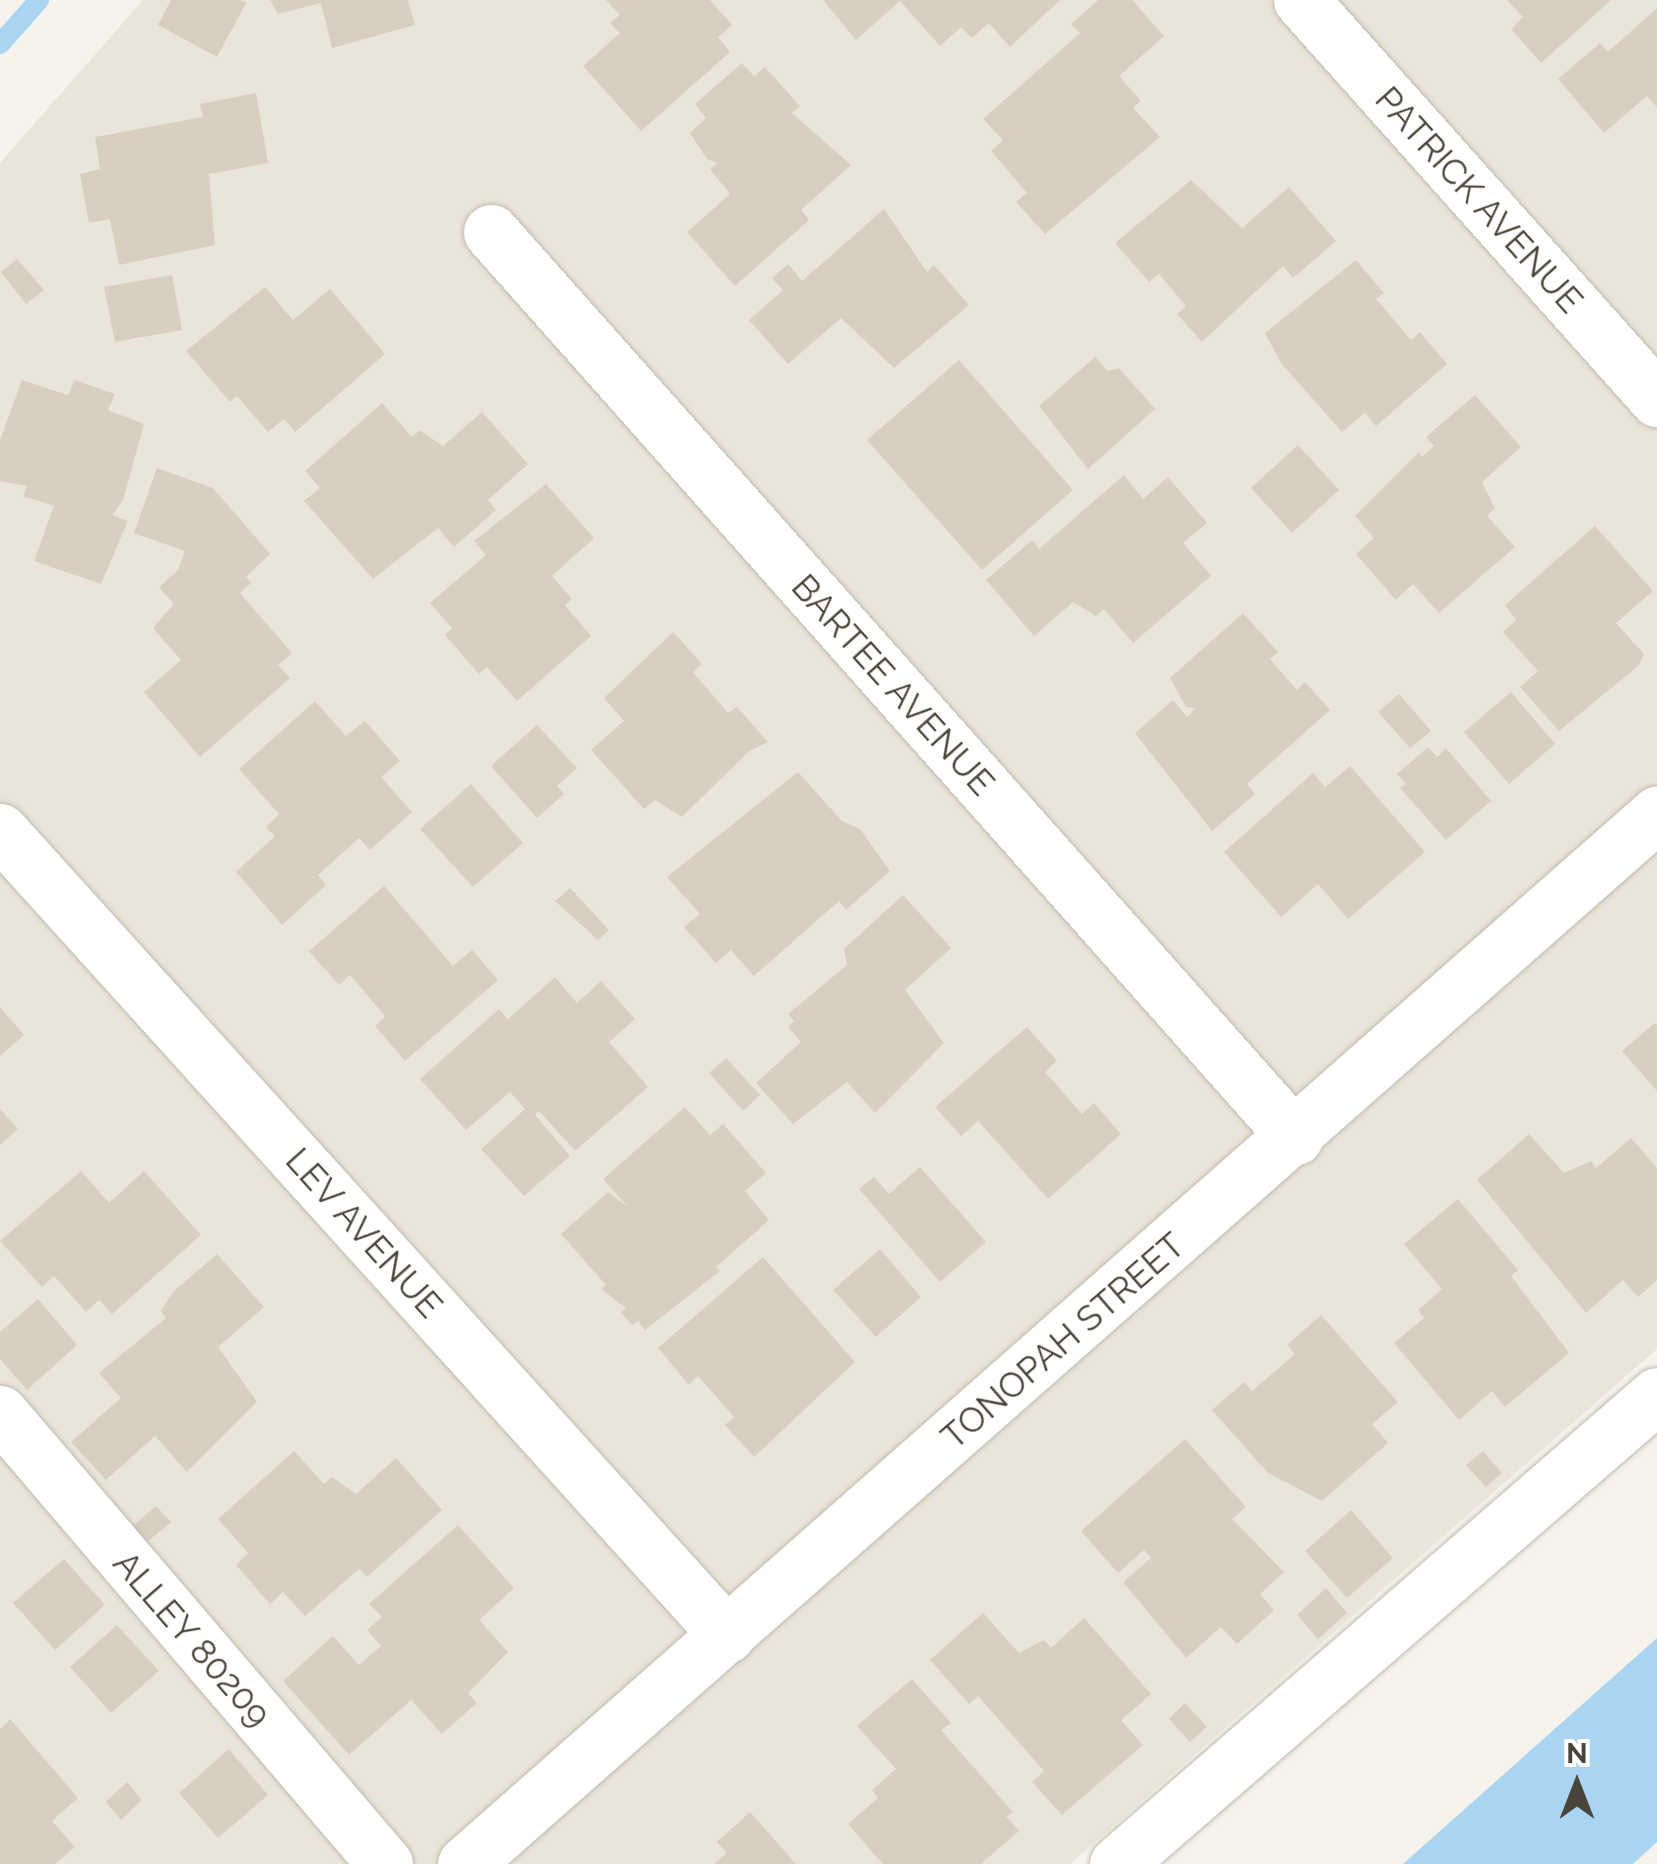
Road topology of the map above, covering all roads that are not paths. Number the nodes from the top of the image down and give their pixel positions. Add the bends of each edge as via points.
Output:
1 (1301, 0) edge
2 (491, 232) dead end
3 (1657, 399) edge
4 (1657, 814) edge
5 (0, 830) edge
6 (1295, 1137) junction
7 (1657, 1395) edge
8 (0, 1414) edge
9 (728, 1634) junction
10 (385, 1864) edge
11 (465, 1864) edge
12 (1117, 1864) edge

1 - 3 street, PATRICK AVENUE
2 - 6 street, BARTEE AVENUE
4 - 6 street, TONOPAH STREET
5 - 9 street, LEV AVENUE
6 - 9 street, TONOPAH STREET
7 - 12 street
8 - 10 street, ALLEY 80209
9 - 11 street, TONOPAH STREET

